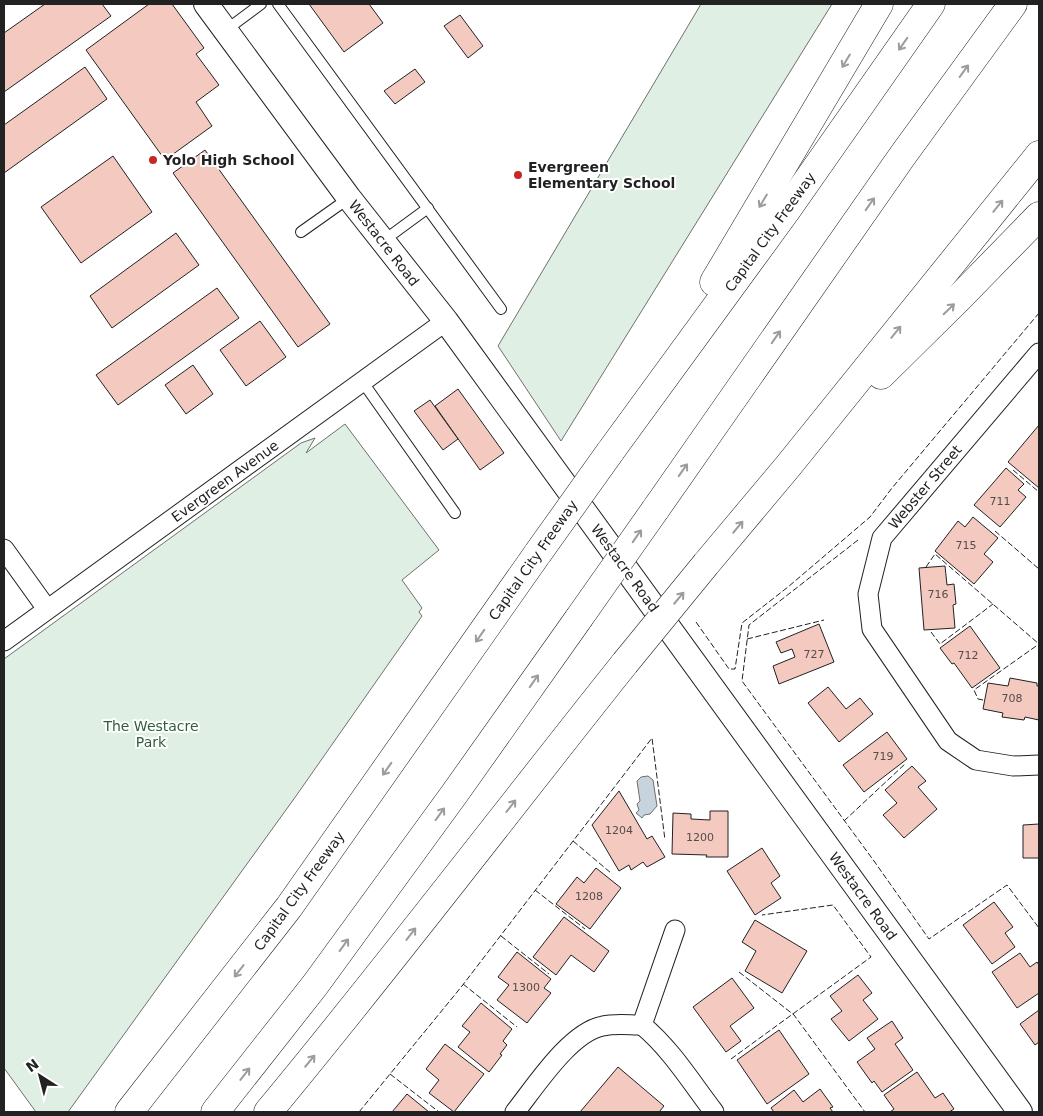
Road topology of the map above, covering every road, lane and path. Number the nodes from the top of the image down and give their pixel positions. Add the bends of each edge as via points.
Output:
1 (206, 4) edge
2 (262, 4) edge
3 (278, 4) edge
4 (879, 4) edge
5 (931, 4) edge
6 (1013, 4) edge
7 (226, 30) junction
8 (1039, 155) edge
9 (349, 198) junction
10 (428, 208) junction
11 (1039, 216) edge
12 (301, 232) dead end
13 (383, 241) junction
14 (501, 309) dead end
15 (446, 321) junction
16 (1039, 353) edge
17 (362, 381) junction
18 (610, 452) junction
19 (789, 465) junction
20 (455, 512) dead end
21 (4, 549) edge
22 (47, 609) junction
23 (4, 641) edge
24 (1039, 766) edge
25 (675, 930) dead end
26 (642, 1025) junction
27 (129, 1112) edge
28 (215, 1112) edge
29 (268, 1112) edge
30 (516, 1112) edge
31 (714, 1112) edge
32 (1020, 1112) edge

1 - 7 street, Westacre Road
2 - 7 lane
3 - 10 lane
4 -> 18 highway
5 -> 18 highway, Capital City Freeway via 786,211
28 -> 6 highway, bridge via 315,985 455,793 903,155
7 - 9 street, Westacre Road
19 -> 8 highway
9 - 12 lane
9 - 13 street, Westacre Road
10 - 13 lane
10 - 14 lane
19 -> 11 highway
13 - 15 street, Westacre Road
15 - 17 street, Evergreen Avenue
15 - 32 street, Westacre Road
16 - 24 street, Webster Street via 882,538 868,594 872,629 948,741 976,760
17 - 20 lane
17 - 22 street, Evergreen Avenue
18 -> 27 highway, Capital City Freeway, bridge via 289,907
29 -> 19 highway, bridge via 625,663
21 - 22 street
22 - 23 street, Evergreen Avenue
25 - 26 street
26 - 30 street via 601,1026 576,1039
26 - 31 street via 668,1050

